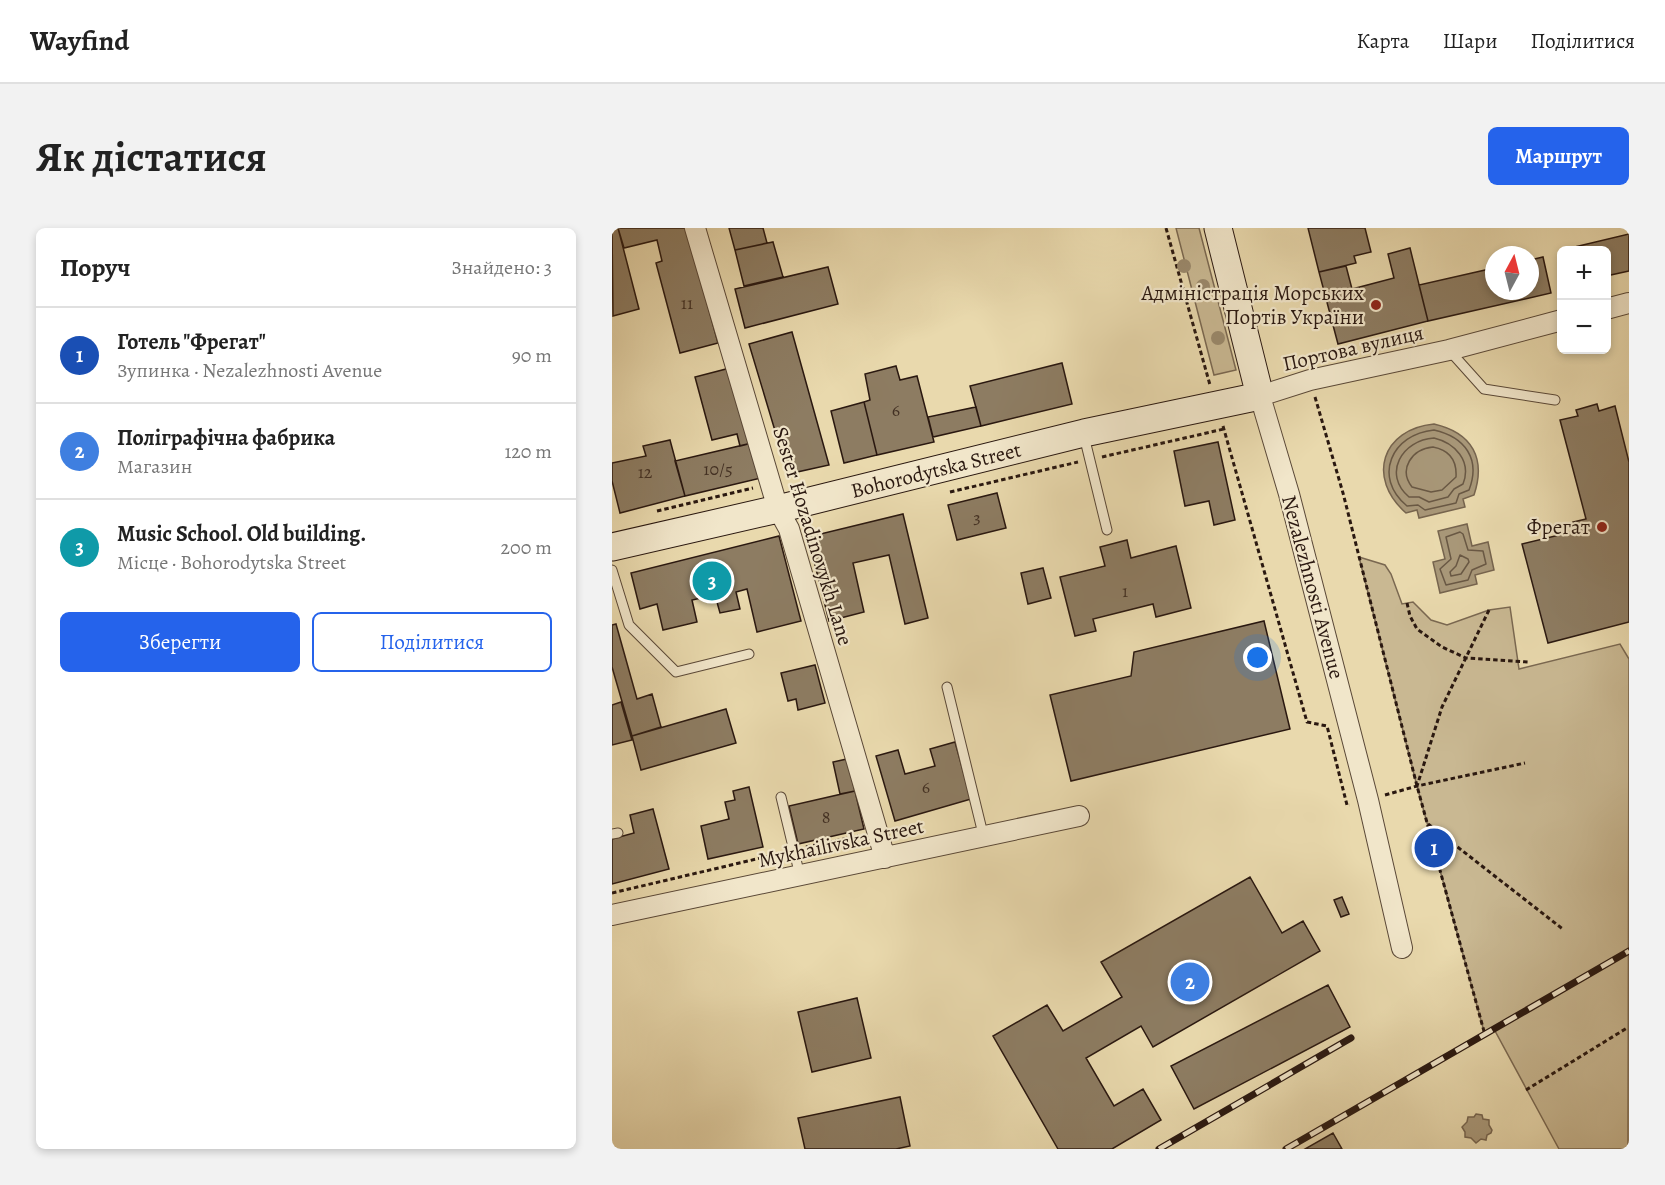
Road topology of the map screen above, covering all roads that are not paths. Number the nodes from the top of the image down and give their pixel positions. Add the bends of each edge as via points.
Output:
1 (695, 228) edge
2 (1218, 228) edge
3 (1629, 303) edge
4 (1611, 308) edge
5 (1557, 321) edge
6 (1449, 350) junction
7 (1260, 396) junction
8 (1555, 400) dead end
9 (1084, 433) junction
10 (778, 509) junction
11 (1107, 530) dead end
12 (613, 549) edge
13 (749, 654) dead end
14 (947, 687) dead end
15 (781, 797) dead end
16 (1079, 816) dead end
17 (984, 838) junction
18 (885, 858) junction
19 (800, 876) junction
20 (612, 915) edge
21 (1402, 948) dead end

1 - 10 street, Sester Hozadinovykh Lane
2 - 7 street, Nezalezhnosti Avenue
3 - 4 street
5 - 6 street, Портова вулиця
6 - 7 street, Портова вулиця via 1310,380
6 - 8 lane via 1484,389
7 - 9 street, Bohorodytska Street via 1220,418
7 - 21 street, Nezalezhnosti Avenue via 1368,800
9 - 10 street, Bohorodytska Street
9 - 11 lane
10 - 12 street, Bohorodytska Street
10 - 18 street, Sester Hozadinovykh Lane via 789,529
12 - 13 lane via 629,625 676,672
14 - 17 lane
15 - 19 lane
16 - 17 street, Mykhailivska Street
17 - 18 street, Mykhailivska Street
18 - 19 street, Mykhailivska Street
19 - 20 street, Mykhailivska Street

